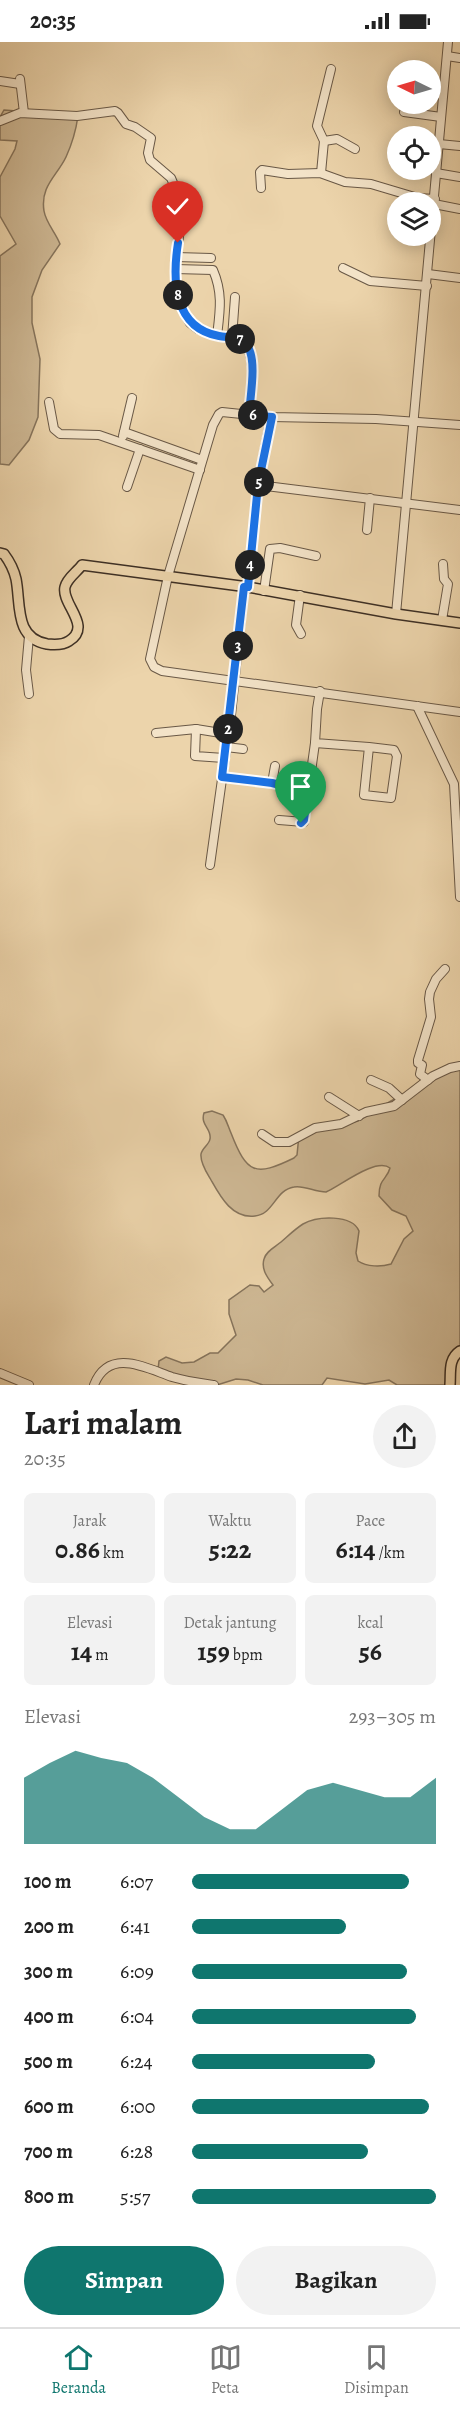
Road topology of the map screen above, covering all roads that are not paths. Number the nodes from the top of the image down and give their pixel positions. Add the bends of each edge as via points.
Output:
1 (448, 42) edge
2 (447, 56) junction
3 (460, 58) edge
4 (331, 69) dead end
5 (0, 81) edge
6 (24, 113) junction
7 (419, 114) edge
8 (441, 117) junction
9 (0, 120) edge
10 (440, 126) edge
11 (324, 141) junction
12 (441, 144) edge
13 (460, 146) edge
14 (355, 149) dead end
15 (321, 173) junction
16 (441, 175) edge
17 (460, 177) edge
18 (261, 188) dead end
19 (398, 192) edge
20 (441, 204) edge
21 (460, 209) edge
22 (431, 246) edge
23 (177, 257) junction
24 (211, 258) dead end
25 (343, 268) dead end
26 (175, 269) junction
27 (428, 274) junction
28 (460, 278) edge
29 (427, 286) junction
30 (234, 297) dead end
31 (217, 336) junction
32 (232, 338) junction
33 (132, 398) dead end
34 (49, 402) dead end
35 (249, 415) junction
36 (272, 417) junction
37 (413, 422) junction
38 (460, 425) edge
39 (124, 432) junction
40 (120, 443) junction
41 (140, 450) junction
42 (202, 460) junction
43 (200, 470) junction
44 (258, 485) junction
45 (127, 487) dead end
46 (370, 498) junction
47 (405, 503) junction
48 (460, 510) edge
49 (367, 530) dead end
50 (0, 553) edge
51 (316, 556) dead end
52 (443, 564) dead end
53 (168, 576) junction
54 (246, 587) junction
55 (264, 591) junction
56 (300, 595) junction
57 (396, 614) junction
58 (442, 620) junction
59 (460, 623) edge
60 (301, 634) dead end
61 (29, 636) junction
62 (234, 680) junction
63 (320, 691) junction
64 (29, 694) dead end
65 (417, 706) junction
66 (460, 712) edge
67 (196, 729) junction
68 (156, 733) dead end
69 (227, 734) junction
70 (315, 743) junction
71 (226, 747) junction
72 (369, 747) junction
73 (243, 749) dead end
74 (224, 758) junction
75 (275, 766) dead end
76 (222, 777) junction
77 (272, 783) junction
78 (308, 792) junction
79 (279, 820) dead end
80 (210, 865) dead end
81 (460, 897) edge
82 (445, 969) dead end
83 (460, 1066) edge
84 (371, 1080) dead end
85 (428, 1080) junction
86 (329, 1097) dead end
87 (402, 1100) junction
88 (360, 1116) junction
89 (262, 1134) dead end
90 (460, 1351) edge
91 (0, 1373) edge
92 (196, 1384) edge
93 (29, 1385) edge
94 (94, 1385) edge
95 (214, 1385) edge
96 (450, 1385) edge

1 - 2 street
2 - 3 street
2 - 8 street
4 - 11 street via 317,126
5 - 6 street via 20,81
6 - 9 street
6 - 23 street via 77,116 117,112 126,124 148,136 148,158 174,185 180,228
7 - 8 street
8 - 10 street
11 - 14 street via 337,139
11 - 15 street
12 - 13 street
15 - 18 street via 262,170
15 - 19 street
16 - 17 street
20 - 21 street
22 - 27 street
23 - 24 street
23 - 26 street
25 - 29 street via 370,281
26 - 31 street via 177,290 190,323
26 - 31 street via 213,270 221,294
27 - 28 street
27 - 29 street
29 - 37 street
30 - 32 street
31 - 32 street
32 - 35 street via 243,340 252,357
33 - 39 street
34 - 40 street via 54,429 64,434 99,435
35 - 36 street
35 - 42 street via 219,414
36 - 37 street
36 - 44 street
37 - 38 street
37 - 47 street
39 - 40 street
39 - 42 street
40 - 41 street
41 - 43 street
41 - 45 street
42 - 43 street
43 - 53 street
44 - 46 street
44 - 54 street
46 - 47 street
46 - 49 street
47 - 48 street
47 - 57 street
50 - 61 main road via 12,566 18,611
51 - 55 street via 272,548 268,553
52 - 58 street via 448,584
53 - 54 main road
53 - 61 main road via 82,565 64,590 78,625 73,638 61,645 51,645
53 - 62 street via 150,658 152,664 162,671
54 - 55 main road
54 - 62 street
55 - 56 main road
56 - 57 main road
56 - 60 street via 296,625
57 - 58 main road
58 - 59 main road
61 - 64 street
62 - 63 street
62 - 69 street
63 - 65 street
63 - 70 street
65 - 66 street
65 - 81 street via 454,784
67 - 68 street
67 - 69 street
67 - 74 street via 195,755
69 - 71 street
70 - 72 street
70 - 78 street
71 - 73 street
71 - 74 street
72 - 72 street via 396,753 391,798 364,795
74 - 76 street
75 - 77 street
76 - 77 street
76 - 80 street
77 - 78 street
78 - 79 street via 303,823
82 - 85 street via 430,992 431,1017 418,1060 422,1065 420,1074
83 - 85 street
84 - 87 street via 389,1088
85 - 87 street
86 - 88 street
87 - 88 street
88 - 89 street via 315,1128 281,1144
90 - 96 main road via 451,1362
91 - 93 street
92 - 94 street via 131,1363 104,1370
92 - 95 street

